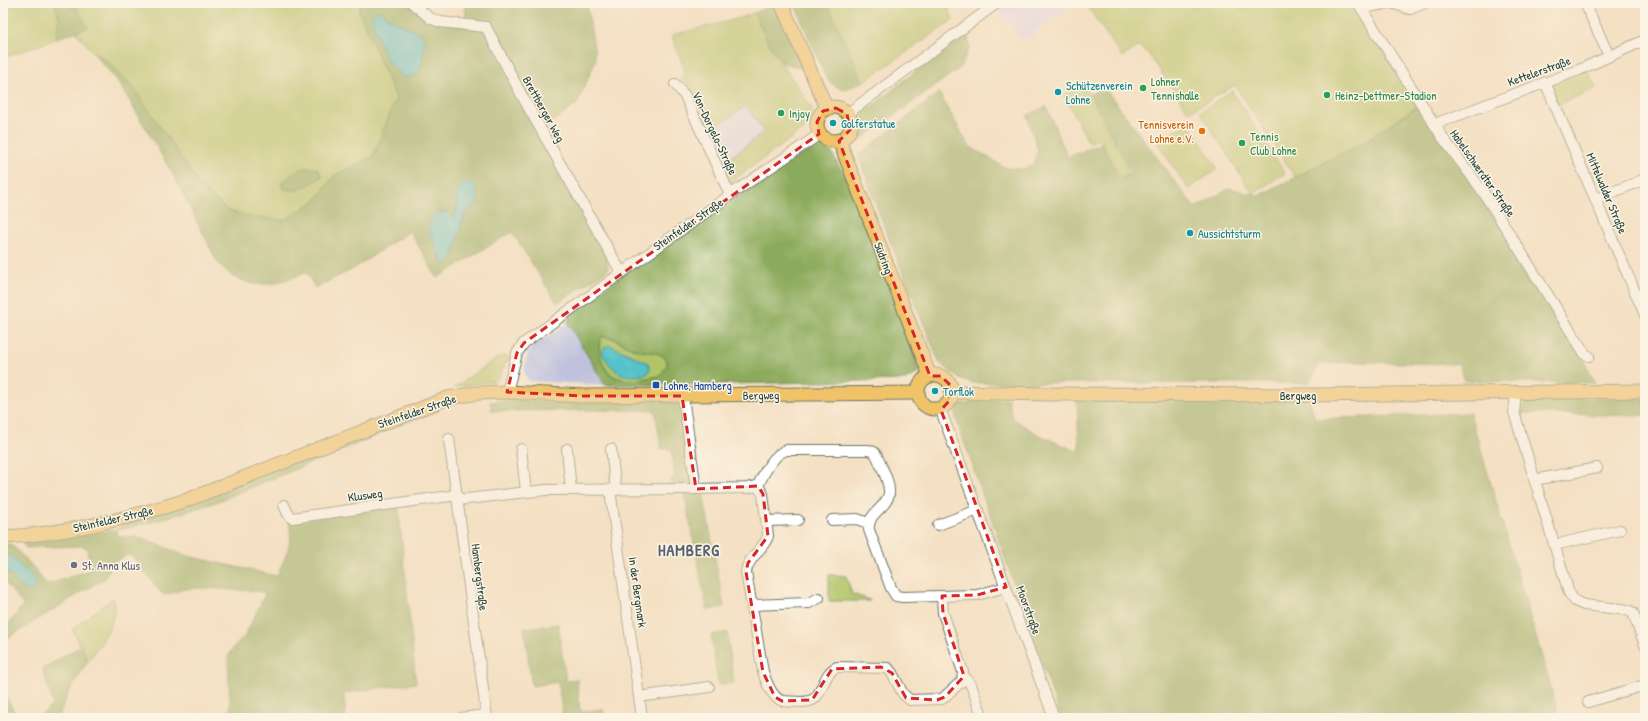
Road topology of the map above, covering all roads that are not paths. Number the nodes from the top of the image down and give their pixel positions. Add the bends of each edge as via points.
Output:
1 (412, 3) edge
2 (781, 3) edge
3 (997, 3) edge
4 (1388, 3) edge
5 (1392, 3) edge
6 (1425, 3) edge
7 (1585, 3) edge
8 (1360, 6) edge
9 (1645, 40) edge
10 (1610, 56) junction
11 (1545, 82) junction
12 (675, 84) dead end
13 (827, 109) junction
14 (847, 114) junction
15 (1440, 122) dead end
16 (820, 134) junction
17 (839, 140) junction
18 (1645, 179) edge
19 (730, 195) junction
20 (1596, 199) junction
21 (621, 272) junction
22 (1645, 313) edge
23 (1589, 356) dead end
24 (930, 376) junction
25 (1645, 391) edge
26 (508, 392) junction
27 (952, 392) junction
28 (1516, 392) junction
29 (682, 393) junction
30 (918, 393) junction
31 (940, 408) junction
32 (449, 439) dead end
33 (521, 449) dead end
34 (567, 449) dead end
35 (611, 449) dead end
36 (1597, 468) dead end
37 (1534, 480) junction
38 (758, 486) junction
39 (696, 489) junction
40 (571, 490) junction
41 (613, 490) junction
42 (526, 491) junction
43 (457, 498) junction
44 (284, 505) dead end
45 (978, 510) junction
46 (798, 520) dead end
47 (832, 520) dead end
48 (767, 521) junction
49 (868, 524) junction
50 (938, 524) dead end
51 (1620, 530) dead end
52 (3, 537) edge
53 (1554, 545) junction
54 (1006, 587) junction
55 (942, 596) junction
56 (819, 598) dead end
57 (752, 605) junction
58 (1645, 645) edge
59 (964, 676) junction
60 (1645, 684) edge
61 (709, 687) dead end
62 (639, 697) junction
63 (1588, 702) dead end
64 (487, 717) edge
65 (462, 718) edge
66 (642, 718) edge
67 (983, 718) edge
68 (1054, 718) edge

1 - 21 street, Brettberger Weg via 430,18 440,22 486,27
2 - 13 main road
3 - 14 street
4 - 8 street
5 - 6 street via 1410,9
7 - 10 street
8 - 23 street, Habelschwerdter Straße via 1443,138 1482,190 1581,348
9 - 10 street, Kettelerstraße
10 - 11 street, Kettelerstraße
11 - 15 street, Kettelerstraße
11 - 20 street, Mittelwalder Straße
12 - 19 street, Von-Dorgelo-Straße via 685,96
13 - 14 main road via 836,108
13 - 16 main road via 820,114 817,122
14 - 17 main road via 850,130
16 - 17 main road via 828,140
16 - 19 street, Steinfelder Straße
17 - 24 main road, Südring
18 - 20 street
19 - 21 street, Steinfelder Straße
20 - 22 street, Mittelwalder Straße
21 - 26 street, Steinfelder Straße via 524,343 517,353
24 - 27 main road via 944,378 951,386
24 - 30 main road via 922,381
25 - 28 main road, Bergweg
26 - 29 main road, Bergweg via 584,396
26 - 52 main road, Steinfelder Straße via 448,398 187,500 154,510 62,531
27 - 28 main road, Bergweg via 1304,395
27 - 31 main road via 948,403
28 - 37 street via 1514,412
29 - 30 main road, Bergweg
29 - 39 street
30 - 31 main road via 921,402 927,407
31 - 45 street, Moorstraße
32 - 43 street, Hambergstraße
33 - 42 street
34 - 40 street
35 - 41 street, In der Bergmark
36 - 37 street
37 - 53 street
38 - 39 street
38 - 48 street
38 - 49 street via 762,476 782,452 874,452 889,488 889,494
39 - 41 street
40 - 41 street
40 - 42 street
41 - 62 street, In der Bergmark
42 - 43 street
43 - 44 street, Klusweg via 292,518
43 - 64 street, Hambergstraße
45 - 50 street
45 - 54 street, Moorstraße
46 - 48 street
47 - 49 street via 857,519
48 - 57 street via 766,541 746,567
49 - 55 street via 896,596
51 - 53 street
53 - 58 street via 1569,594 1575,601 1584,606 1628,610 1633,614
54 - 55 street via 977,595
54 - 68 street, Moorstraße
55 - 59 street via 942,613
56 - 57 street via 809,603
57 - 59 street via 764,674 775,697 782,701 812,700 817,696 829,672 837,667 888,668 903,694 910,700 942,699 962,681
59 - 67 street
60 - 63 street
61 - 62 street
62 - 66 street, In der Bergmark
64 - 65 street

